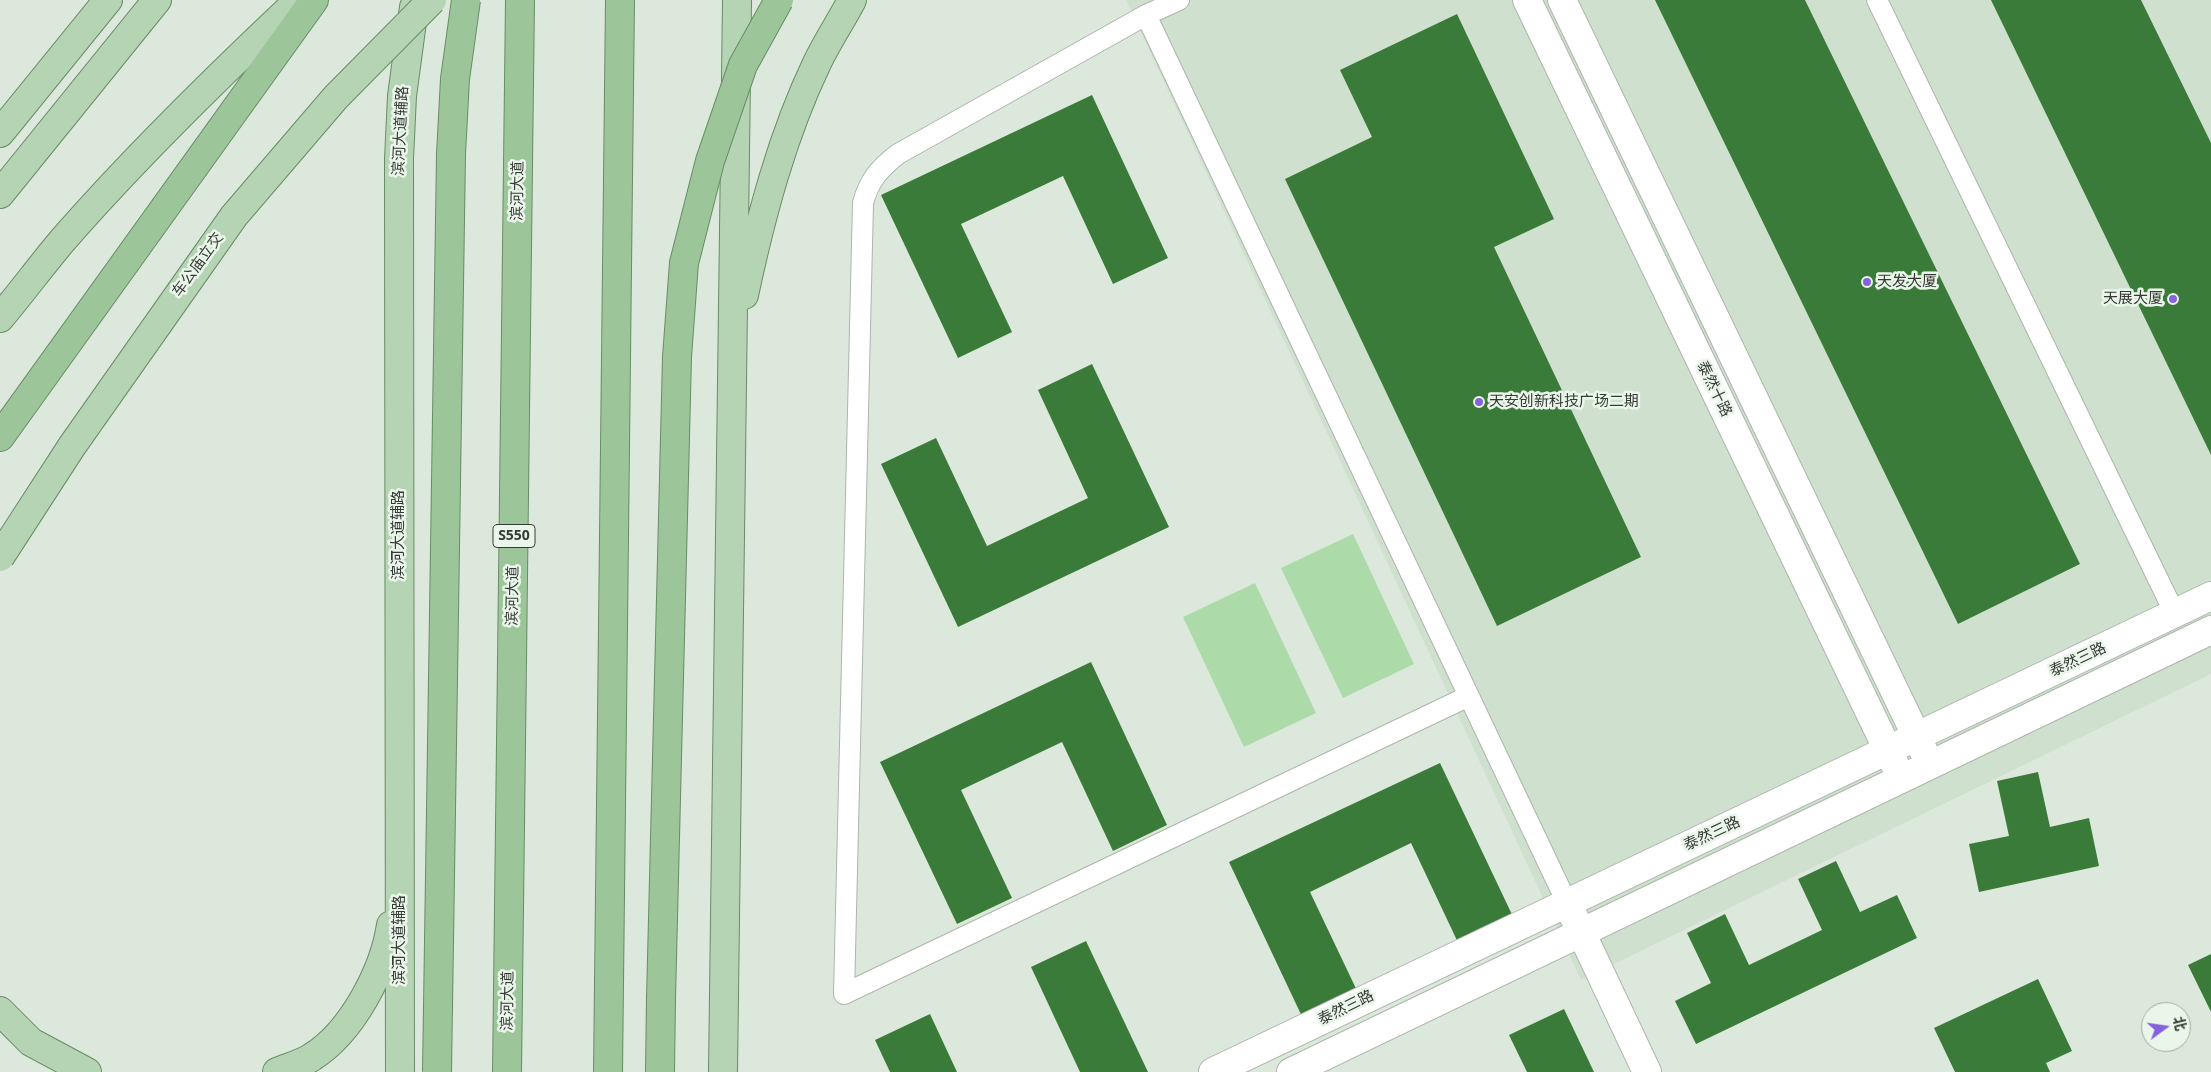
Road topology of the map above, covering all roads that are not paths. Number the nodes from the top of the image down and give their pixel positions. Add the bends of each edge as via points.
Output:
1 (108, 0) edge
2 (157, 0) edge
3 (299, 0) edge
4 (314, 0) edge
5 (415, 0) edge
6 (432, 0) edge
7 (466, 0) edge
8 (520, 0) edge
9 (620, 0) edge
10 (736, 0) edge
11 (779, 0) edge
12 (852, 0) edge
13 (1179, 0) edge
14 (1527, 0) edge
15 (1562, 0) edge
16 (1877, 0) edge
17 (1146, 15) junction
18 (0, 133) edge
19 (0, 194) edge
20 (0, 318) edge
21 (731, 356) junction
22 (0, 437) edge
23 (0, 557) edge
24 (2211, 596) edge
25 (2175, 614) junction
26 (2211, 630) edge
27 (1469, 696) junction
28 (1916, 737) junction
29 (1888, 750) junction
30 (1930, 765) junction
31 (1902, 778) junction
32 (399, 867) junction
33 (1567, 903) junction
34 (1582, 932) junction
35 (0, 1012) edge
36 (87, 1072) edge
37 (277, 1072) edge
38 (400, 1072) edge
39 (437, 1072) edge
40 (507, 1072) edge
41 (608, 1072) edge
42 (660, 1072) edge
43 (724, 1072) edge
44 (1213, 1072) edge
45 (1291, 1072) edge
46 (1647, 1072) edge

1 - 18 main road
2 - 19 main road
3 - 20 main road via 216,78 140,157 62,242
4 - 22 highway
5 - 32 main road, 滨河大道辅路 via 403,86 399,159
6 - 23 main road, 车公庙立交, bridge via 336,97 234,216 72,446
7 - 39 highway, bridge via 451,154
8 - 40 highway, 滨河大道 / S550
9 - 41 highway
10 - 21 main road
11 - 42 highway, bridge via 743,65 710,161 684,263 677,357
12 - 21 main road via 817,63 779,159
13 - 17 lane
14 - 29 street, 泰然十路
15 - 28 street
16 - 25 lane
17 - 27 lane
17 - 27 lane via 898,154 884,164 868,186 863,203 844,994
21 - 43 main road
24 - 25 street, 泰然三路
25 - 28 street, 泰然三路
26 - 30 street, 泰然三路
27 - 33 lane
28 - 29 street, 泰然三路
28 - 30 street
29 - 31 street, 泰然十路
29 - 33 street, 泰然三路
30 - 31 street, 泰然三路
31 - 34 street, 泰然三路
32 - 37 main road via 390,935 373,983 351,1022 312,1058
32 - 38 main road, 滨河大道辅路
33 - 34 street
33 - 44 street, 泰然三路
34 - 45 street, 泰然三路
34 - 46 street
35 - 36 main road via 31,1042

